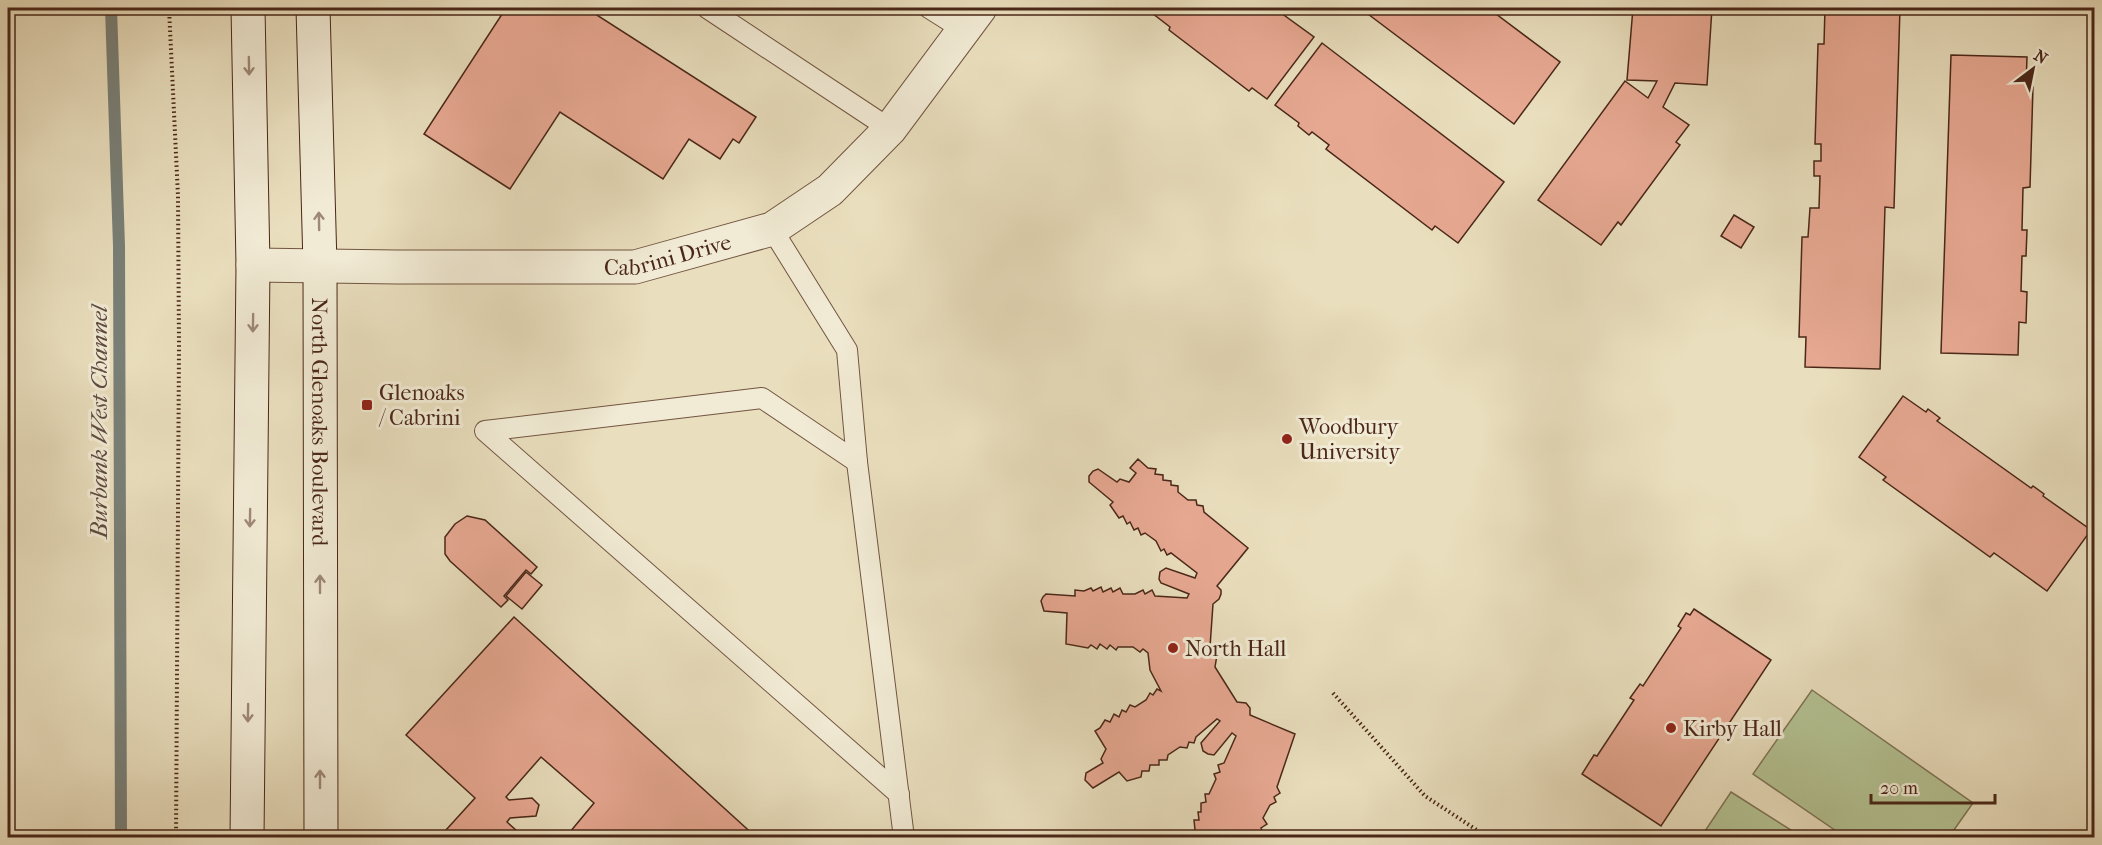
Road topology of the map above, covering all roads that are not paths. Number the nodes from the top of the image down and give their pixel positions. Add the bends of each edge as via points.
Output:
1 (248, 8) edge
2 (313, 8) edge
3 (706, 8) edge
4 (929, 8) edge
5 (972, 19) edge
6 (890, 129) junction
7 (772, 229) junction
8 (253, 265) junction
9 (320, 265) junction
10 (857, 462) junction
11 (899, 794) junction
12 (247, 837) edge
13 (321, 837) edge
14 (904, 837) edge

1 -> 8 main road
9 -> 2 main road, North Glenoaks Boulevard
3 - 6 lane
4 - 5 lane
5 - 6 main road, Cabrini Drive
6 - 7 main road, Cabrini Drive via 830,190
7 - 9 main road, Cabrini Drive via 635,267
7 - 10 lane via 847,350
8 - 9 main road, Cabrini Drive
8 -> 12 main road
13 -> 9 main road, North Glenoaks Boulevard
10 - 11 lane
10 - 11 lane via 762,398 485,431
11 - 14 lane

